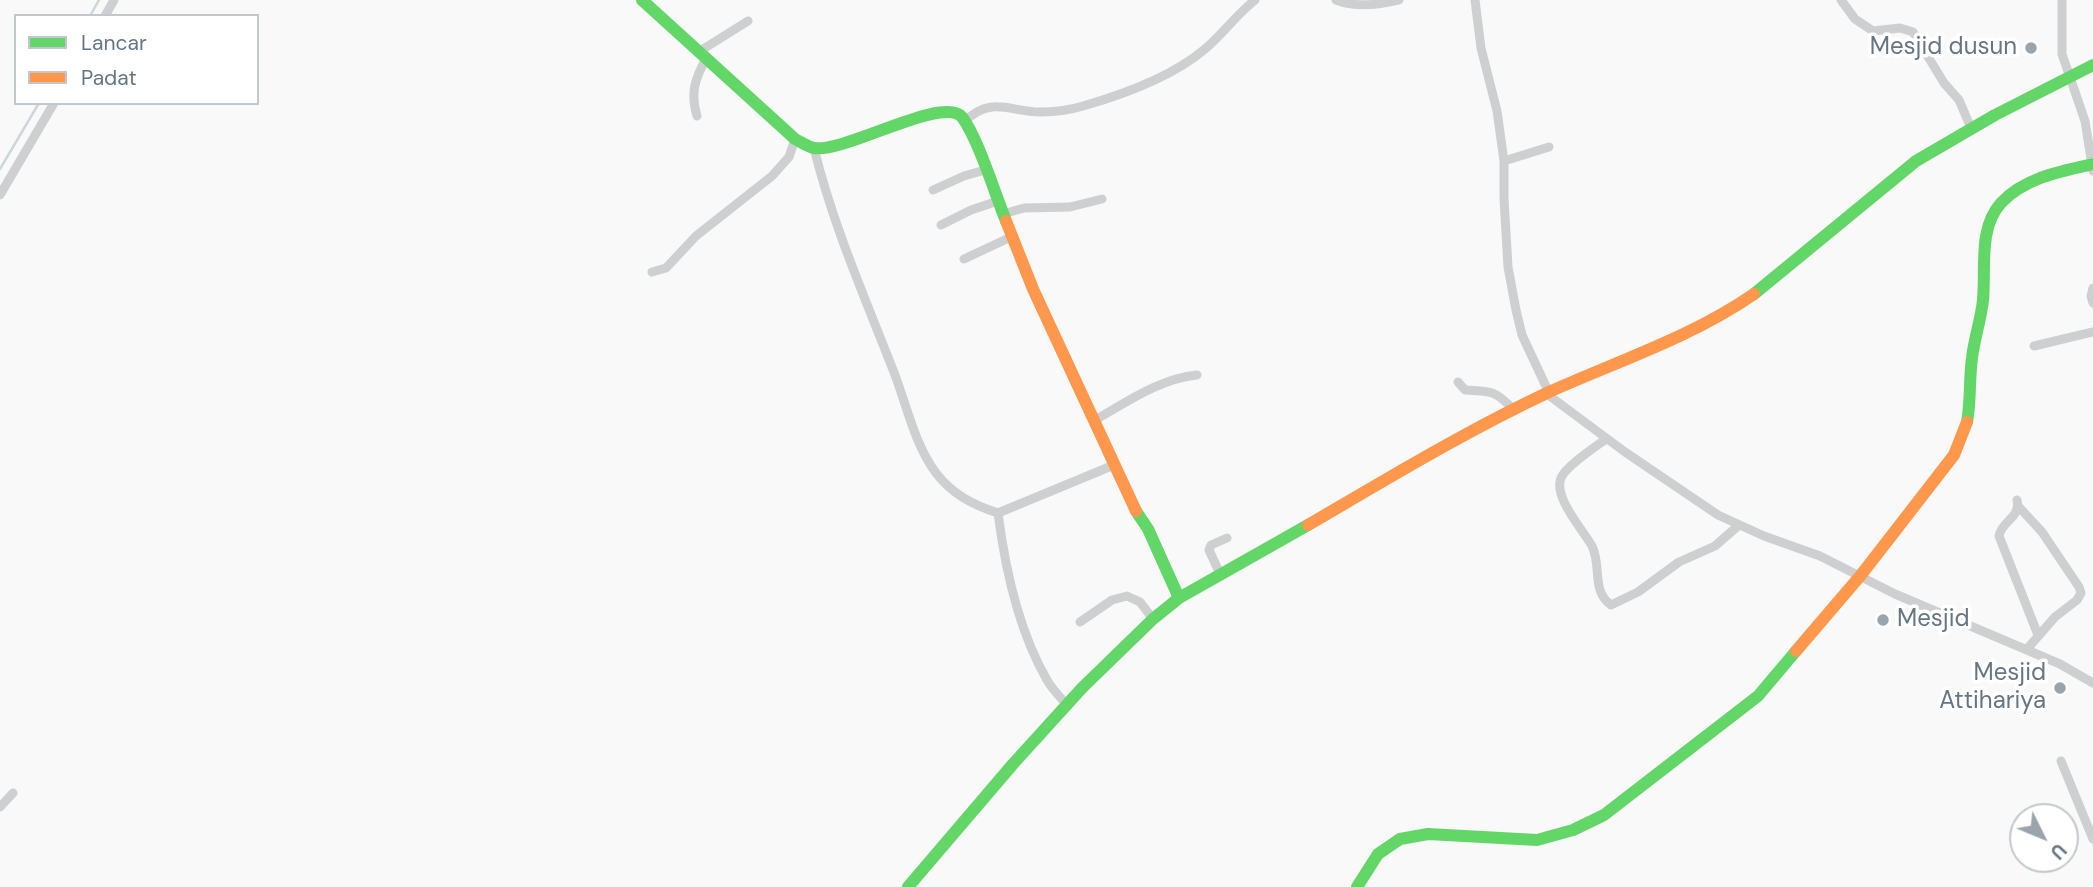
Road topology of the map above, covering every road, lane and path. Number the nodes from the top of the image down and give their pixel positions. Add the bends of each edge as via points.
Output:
1 (642, 0) edge
2 (1255, 0) edge
3 (1336, 0) edge
4 (1399, 0) edge
5 (1475, 0) edge
6 (1841, 0) edge
7 (2062, 0) edge
8 (748, 22) dead end
9 (703, 54) junction
10 (2093, 65) edge
11 (2069, 78) junction
12 (53, 105) edge
13 (697, 116) dead end
14 (964, 122) junction
15 (1971, 128) junction
16 (795, 139) junction
17 (1549, 147) dead end
18 (814, 148) junction
19 (1504, 160) junction
20 (2092, 166) edge
21 (985, 170) junction
22 (933, 190) dead end
23 (0, 195) edge
24 (1102, 199) dead end
25 (998, 201) junction
26 (1003, 214) junction
27 (941, 225) dead end
28 (1011, 237) junction
29 (964, 259) dead end
30 (652, 272) dead end
31 (2093, 288) edge
32 (2093, 303) edge
33 (2093, 332) edge
34 (2034, 346) dead end
35 (1197, 375) dead end
36 (1458, 382) dead end
37 (1548, 393) junction
38 (1514, 410) junction
39 (1093, 421) junction
40 (1606, 439) junction
41 (1114, 465) junction
42 (998, 513) junction
43 (1739, 525) junction
44 (1227, 538) dead end
45 (1861, 575) junction
46 (1221, 576) junction
47 (1180, 598) junction
48 (1153, 619) junction
49 (1080, 622) dead end
50 (2038, 635) junction
51 (2027, 649) junction
52 (2093, 683) edge
53 (1067, 705) junction
54 (2061, 761) dead end
55 (13, 793) dead end
56 (2080, 806) junction
57 (2093, 806) edge
58 (0, 807) edge
59 (2093, 839) edge
60 (908, 887) edge
61 (1357, 887) edge

1 - 9 street
2 - 14 street via 1201,53 1158,79 1083,106 1039,112 992,106
3 - 4 street via 1378,5
5 - 19 street
6 - 15 street via 1855,19 1873,31 1900,28 1913,32 1959,100
7 - 11 street via 2061,40
8 - 9 street
9 - 13 street via 692,93
9 - 16 street
10 - 11 street
11 - 15 street
11 - 20 street via 2085,121
12 - 23 street
14 - 18 street via 953,111 945,111 832,147
14 - 21 street
15 - 37 street via 1916,161 1745,302 1705,325
16 - 18 street
16 - 30 street via 789,158 772,176 696,236 666,268
17 - 19 street
18 - 42 street via 836,223 923,450 959,496
19 - 37 street via 1508,267 1516,310
20 - 45 street via 2036,180 1997,205 1986,234 1983,307 1971,365 1965,436
21 - 22 street
21 - 25 street
24 - 26 street
25 - 26 street
25 - 27 street
26 - 28 street
28 - 29 street
28 - 39 street
31 - 32 street
33 - 34 street
35 - 39 street via 1149,389
36 - 38 street via 1465,390 1492,392
37 - 38 street
37 - 40 street
38 - 46 street via 1406,467
39 - 41 street
40 - 43 street
40 - 43 street via 1567,471 1560,489 1597,557 1599,590 1611,605 1679,562 1715,546
41 - 42 street
41 - 47 street
42 - 53 street via 1027,635 1048,683
43 - 45 street
44 - 46 street via 1209,550
45 - 51 street via 1895,594
45 - 61 street via 1751,703 1604,815 1537,840 1428,834 1400,839 1378,854
46 - 47 street
47 - 48 street
48 - 49 street via 1140,602 1127,596 1112,600
48 - 53 street
50 - 50 street via 2081,593 2018,503 2016,515 1999,536
50 - 51 street
51 - 52 street
53 - 60 street
54 - 56 street
55 - 58 street
56 - 57 street
56 - 59 street

